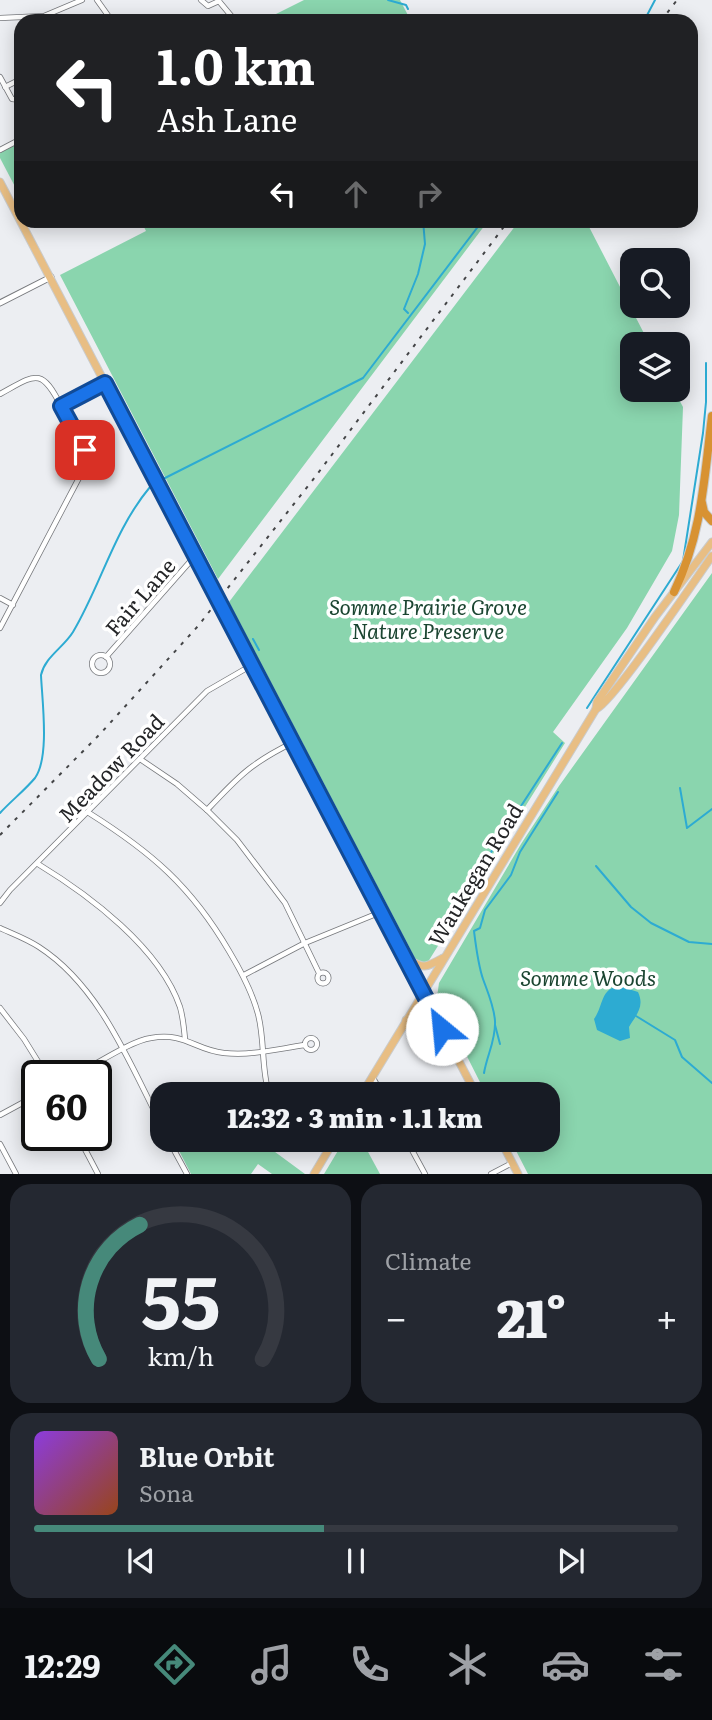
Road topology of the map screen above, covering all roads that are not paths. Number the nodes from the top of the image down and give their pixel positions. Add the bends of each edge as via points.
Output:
1 (82, 0) edge
2 (201, 0) edge
3 (218, 1) edge
4 (49, 14) edge
5 (0, 77) edge
6 (14, 82) edge
7 (5, 87) junction
8 (14, 99) edge
9 (0, 182) edge
10 (14, 208) edge
11 (25, 228) edge
12 (51, 277) junction
13 (0, 303) edge
14 (105, 383) junction
15 (0, 394) edge
16 (61, 406) junction
17 (712, 416) edge
18 (702, 500) junction
19 (712, 521) edge
20 (712, 542) edge
21 (195, 556) junction
22 (712, 556) edge
23 (674, 592) junction
24 (0, 598) edge
25 (13, 605) junction
26 (0, 628) edge
27 (106, 657) dead end
28 (252, 664) junction
29 (596, 709) junction
30 (292, 743) junction
31 (140, 759) junction
32 (207, 810) junction
33 (89, 813) junction
34 (38, 864) junction
35 (0, 904) edge
36 (381, 912) junction
37 (0, 928) edge
38 (305, 943) junction
39 (404, 958) junction
40 (443, 958) junction
41 (319, 973) dead end
42 (244, 975) junction
43 (422, 992) junction
44 (0, 1008) edge
45 (435, 1015) junction
46 (406, 1020) junction
47 (186, 1039) junction
48 (305, 1045) dead end
49 (122, 1051) junction
50 (262, 1052) junction
51 (37, 1060) edge
52 (104, 1060) edge
53 (372, 1076) junction
54 (267, 1082) edge
55 (369, 1082) edge
56 (375, 1082) edge
57 (470, 1082) edge
58 (21, 1104) edge
59 (150, 1104) edge
60 (0, 1115) edge
61 (0, 1144) edge
62 (86, 1151) edge
63 (175, 1152) edge
64 (327, 1152) edge
65 (413, 1152) edge
66 (506, 1152) edge
67 (512, 1163) junction
68 (16, 1174) edge
69 (98, 1174) edge
70 (187, 1174) edge
71 (314, 1174) edge
72 (425, 1174) edge
73 (491, 1174) edge
74 (518, 1174) edge

1 - 4 street
2 - 3 street via 208,6
5 - 7 street
6 - 7 street
7 - 8 street
9 - 10 main road
11 - 12 main road
12 - 13 street
12 - 14 main road
14 - 16 street
14 - 21 main road
15 - 16 street via 38,377 50,383
16 - 25 street via 85,450 84,464
17 - 18 highway
18 - 19 highway
18 - 23 highway via 695,540
20 - 23 main road, Waukegan Road
21 - 27 street, Fair Lane
21 - 28 main road
22 - 29 main road, Waukegan Road via 627,675
23 - 29 main road, Waukegan Road
24 - 25 street
25 - 26 street
28 - 30 main road
28 - 31 street, Meadow Road via 207,691
29 - 40 main road, Waukegan Road
30 - 32 street via 244,770
30 - 36 main road
31 - 32 street
31 - 33 street, Meadow Road
32 - 38 street via 258,866 285,903
33 - 34 street, Meadow Road
33 - 42 street via 131,839 188,891
34 - 35 street, Meadow Road
34 - 47 street via 78,888 153,961 180,1007
36 - 38 street
36 - 39 main road
37 - 49 street via 40,947 65,968 86,990
38 - 41 street
38 - 42 street
39 - 40 main road via 428,967
39 - 43 main road
40 - 43 main road, Waukegan Road
42 - 50 street via 258,1015
43 - 45 main road
43 - 46 main road, Waukegan Road
44 - 51 street
45 - 46 main road via 421,1012
45 - 57 main road
46 - 53 main road, Waukegan Road
47 - 49 street via 148,1038
47 - 50 street via 221,1053
48 - 50 street
49 - 52 street
49 - 59 street
50 - 54 street
53 - 55 main road, Waukegan Road
53 - 56 street
58 - 60 street
61 - 68 street
62 - 69 street
63 - 70 street
64 - 71 main road
65 - 72 street
66 - 67 main road
67 - 73 street
67 - 74 main road

